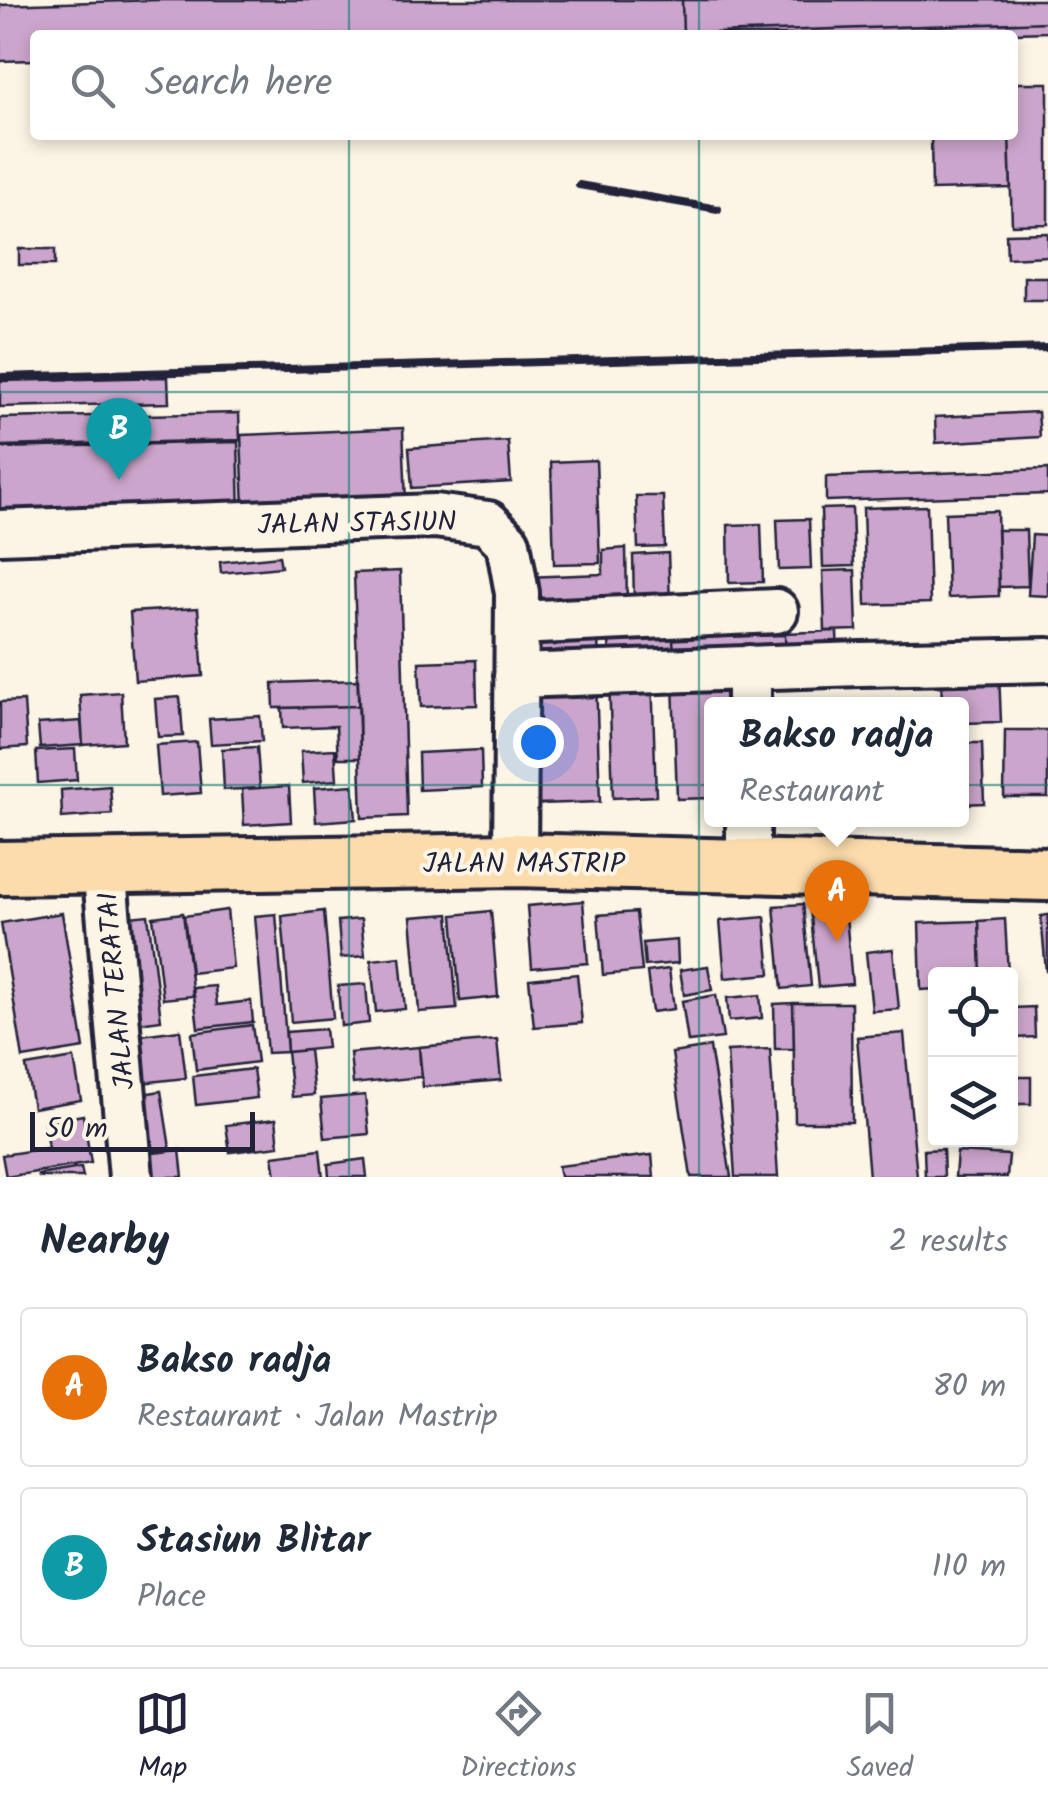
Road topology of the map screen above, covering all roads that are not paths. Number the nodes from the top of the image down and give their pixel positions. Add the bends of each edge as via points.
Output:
1 (0, 532) edge
2 (776, 611) dead end
3 (516, 623) junction
4 (1048, 660) edge
5 (516, 676) junction
6 (749, 686) edge
7 (748, 843) edge
8 (515, 860) junction
9 (104, 865) junction
10 (0, 868) edge
11 (1048, 874) edge
12 (131, 1177) edge

1 - 3 street, JALAN STASIUN via 435,516 488,523 508,543
2 - 3 street
3 - 5 street, JALAN STASIUN
4 - 6 street
5 - 6 street
5 - 8 street, JALAN STASIUN
7 - 8 main road, JALAN MASTRIP
7 - 11 main road, JALAN MASTRIP
8 - 9 main road, JALAN MASTRIP
9 - 10 main road, JALAN MASTRIP
9 - 12 street, JALAN TERATAI

